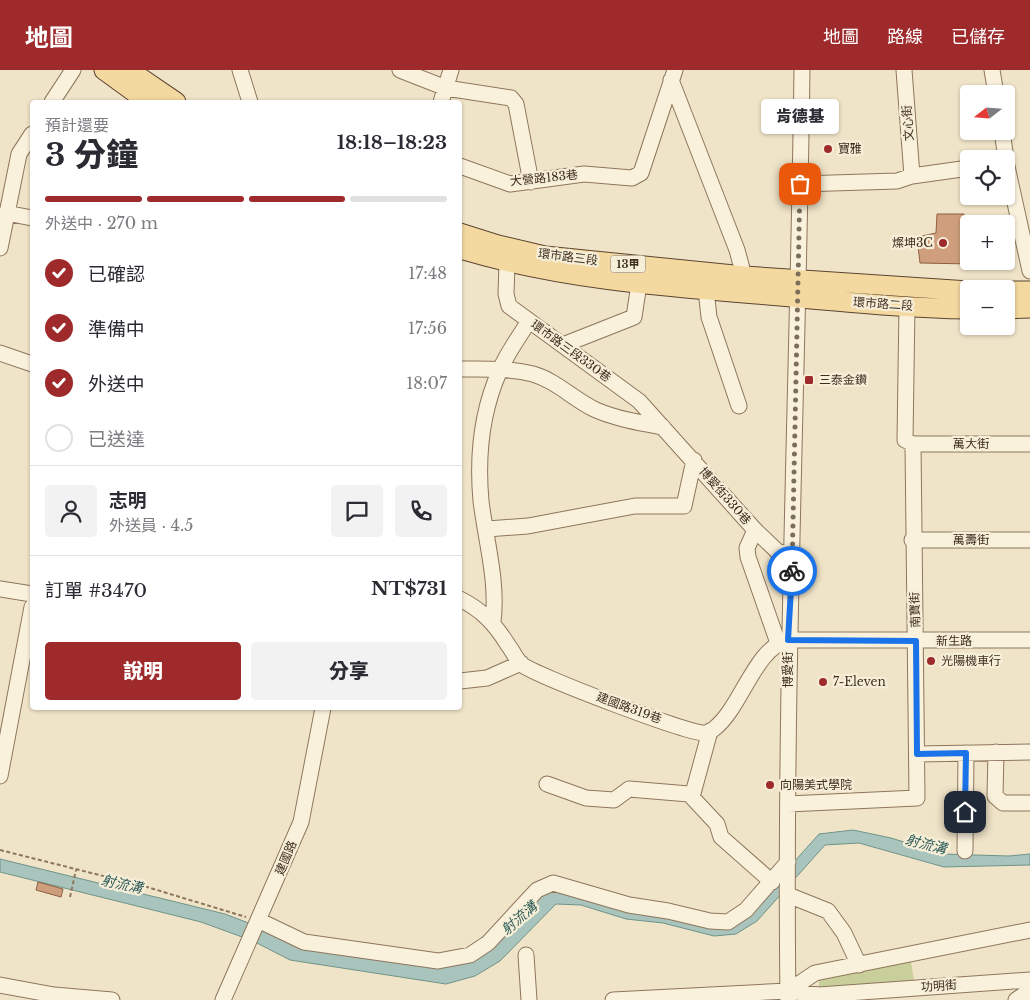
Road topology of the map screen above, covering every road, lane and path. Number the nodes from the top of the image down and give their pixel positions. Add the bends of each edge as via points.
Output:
1 (73, 70) edge
2 (104, 70) edge
3 (128, 70) edge
4 (240, 70) edge
5 (400, 70) edge
6 (451, 70) edge
7 (802, 70) edge
8 (904, 70) edge
9 (992, 70) edge
10 (673, 75) edge
11 (994, 85) edge
12 (444, 95) edge
13 (53, 100) edge
14 (145, 100) edge
15 (173, 100) edge
16 (249, 100) edge
17 (30, 137) edge
18 (462, 167) edge
19 (960, 169) edge
20 (912, 176) junction
21 (531, 182) junction
22 (800, 184) junction
23 (1015, 202) edge
24 (6, 213) junction
25 (30, 218) edge
26 (462, 233) edge
27 (0, 248) edge
28 (462, 250) edge
29 (507, 263) junction
30 (1030, 271) edge
31 (744, 276) junction
32 (638, 284) junction
33 (798, 288) junction
34 (706, 290) junction
35 (960, 291) edge
36 (1015, 291) edge
37 (1030, 291) edge
38 (907, 306) junction
39 (1015, 308) edge
40 (1030, 308) edge
41 (960, 309) edge
42 (529, 321) junction
43 (563, 345) junction
44 (0, 353) edge
45 (30, 363) edge
46 (462, 369) edge
47 (500, 370) junction
48 (739, 406) dead end
49 (663, 428) junction
50 (913, 444) junction
51 (1030, 444) edge
52 (694, 460) junction
53 (487, 529) junction
54 (755, 530) junction
55 (912, 540) junction
56 (1030, 540) edge
57 (793, 555) junction
58 (0, 589) edge
59 (30, 594) edge
60 (462, 600) edge
61 (30, 618) edge
62 (493, 622) junction
63 (1030, 640) edge
64 (916, 641) junction
65 (783, 642) junction
66 (521, 663) junction
67 (462, 681) edge
68 (323, 710) edge
69 (710, 730) junction
70 (996, 752) junction
71 (1030, 752) edge
72 (966, 753) junction
73 (917, 754) junction
74 (0, 776) edge
75 (547, 784) dead end
76 (692, 797) junction
77 (1030, 803) edge
78 (788, 804) junction
79 (0, 850) edge
80 (965, 851) dead end
81 (76, 870) junction
82 (788, 878) junction
83 (772, 882) junction
84 (70, 897) dead end
85 (257, 922) junction
86 (1030, 930) edge
87 (526, 955) dead end
88 (860, 964) junction
89 (1030, 980) edge
90 (0, 985) edge
91 (1030, 991) edge
92 (788, 995) edge
93 (112, 1000) edge
94 (223, 1000) edge
95 (529, 1000) edge
96 (613, 1000) edge
97 (1016, 1000) edge

1 - 13 street
2 - 14 main road
3 - 15 main road
4 - 16 street
5 - 12 street
6 - 12 street
7 - 22 street, 博愛街
8 - 20 street, 文心街
9 - 11 street
10 - 21 street, 大營路183巷 via 641,173 632,178 584,174
10 - 31 street via 738,250
12 - 21 street via 511,98 516,104
17 - 24 street via 19,154
18 - 21 street, 大營路183巷 via 510,184
19 - 20 street
20 - 22 street via 898,182
22 - 33 street, 博愛街
23 - 30 street
24 - 25 street
24 - 27 street
26 - 31 main road, 環市路三段 / 13甲 via 498,246 545,256
28 - 29 main road, 環市路三段 / 13甲
29 - 32 main road, 環市路三段 / 13甲
29 - 42 street, 環市路三段330巷 via 509,306
31 - 33 main road, 環市路三段 / 13甲
32 - 34 main road, 環市路三段 / 13甲
32 - 43 street via 634,317
33 - 34 main road, 環市路三段 / 13甲
33 - 35 main road, 環市路二段 / 13甲
33 - 38 main road, 環市路二段 / 13甲
33 - 57 street, 博愛街
34 - 48 street via 709,317
36 - 37 main road
38 - 41 main road, 環市路二段 / 13甲
38 - 50 street, 南寶街 via 906,440
39 - 40 main road
42 - 43 street, 環市路三段330巷
42 - 47 street
43 - 49 street, 環市路三段330巷 via 639,400
44 - 45 street
46 - 47 street
47 - 49 street via 532,374 553,382 595,410
47 - 53 street via 487,405 480,451 481,501
49 - 52 street, 博愛街330巷
50 - 51 street, 萬大街
50 - 55 street, 南寶街
52 - 53 street via 684,506 635,506 528,526
52 - 54 street, 博愛街330巷
53 - 62 street via 496,599
54 - 57 street, 博愛街330巷 via 777,551
54 - 65 street via 746,548 748,558
55 - 56 street, 萬壽街
55 - 64 street, 南寶街
57 - 65 street, 博愛街
58 - 59 street
60 - 62 street, 建國路319巷
61 - 74 street
62 - 66 street, 建國路319巷
63 - 64 street, 新生路
64 - 65 street, 新生路
64 - 73 street, 南寶街
65 - 69 street via 764,658 740,697
65 - 78 street, 博愛街
66 - 67 street via 487,678
66 - 69 street, 建國路319巷 via 550,679 669,723 704,733
68 - 85 street, 建國路 via 301,822
69 - 76 street
70 - 71 street
70 - 72 street
70 - 77 street via 995,796 1003,803
72 - 73 street
72 - 80 street
73 - 78 street, 南寶街 via 918,798
75 - 76 street via 586,798 614,800 629,789 689,794
76 - 83 street via 717,824 721,837
78 - 82 street, 博愛街
79 - 81 path
81 - 84 path
81 - 85 path via 147,887
82 - 83 street
82 - 88 street via 828,911
82 - 92 street, 博愛街
83 - 85 street via 746,910 728,922 629,905 553,883 537,890 488,943 470,955 438,961 304,942
85 - 94 street, 建國路
86 - 88 street
87 - 95 street
88 - 92 street via 815,973
89 - 92 street, 功明街
90 - 93 street via 54,995
91 - 97 street
92 - 96 street, 功明街

